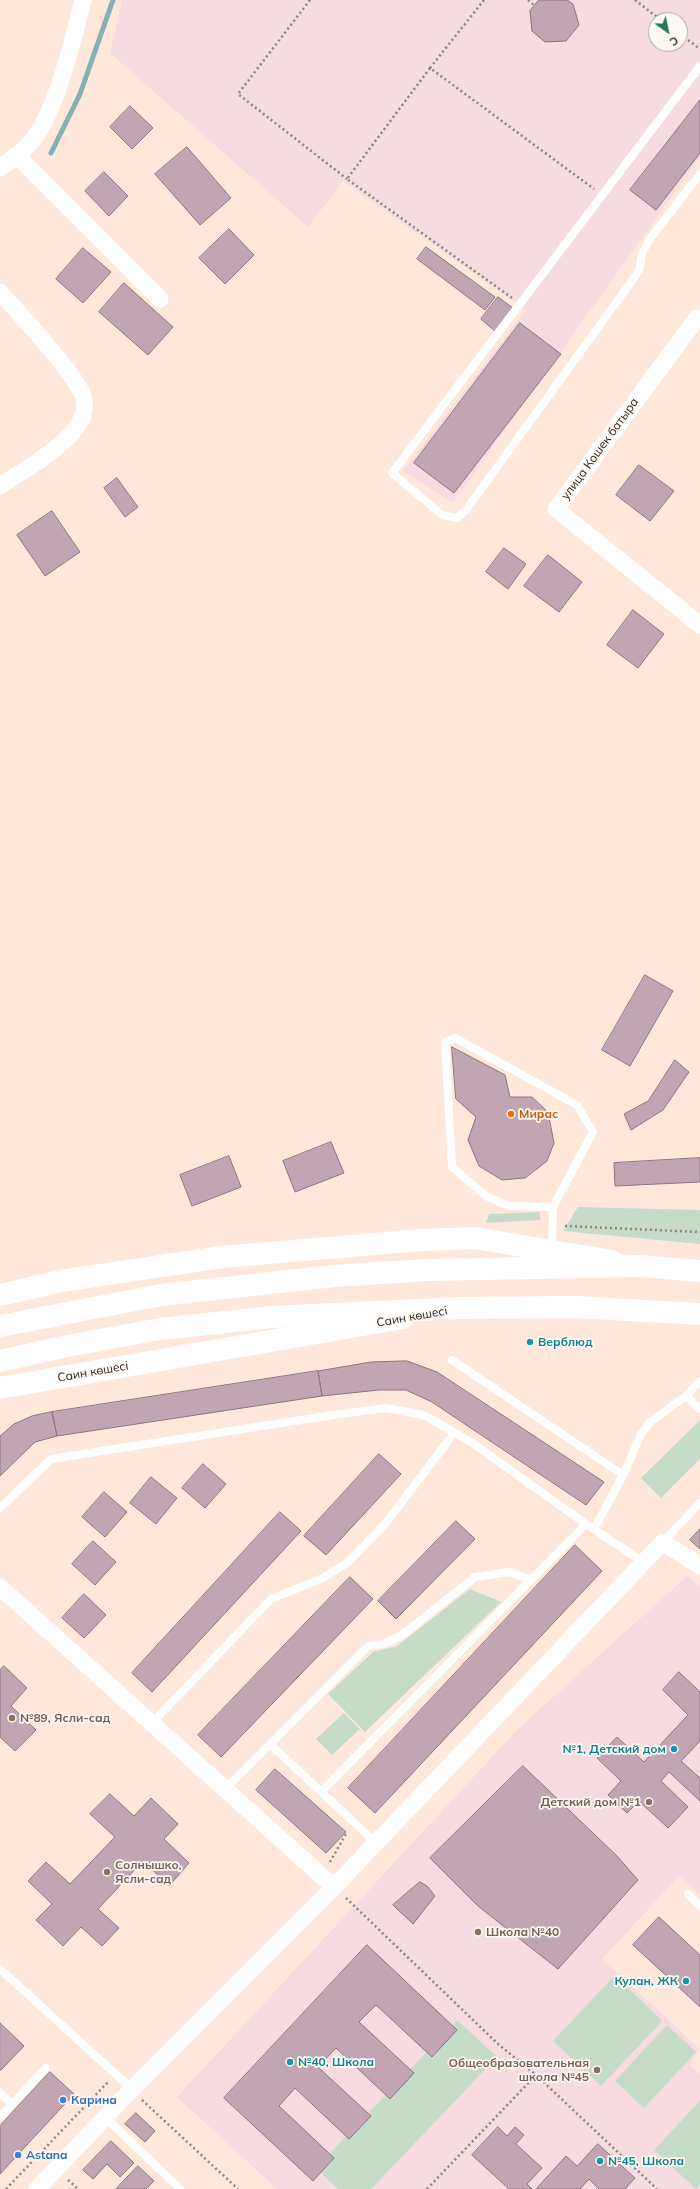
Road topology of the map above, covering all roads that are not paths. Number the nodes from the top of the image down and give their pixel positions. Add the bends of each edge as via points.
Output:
1 (83, 0) edge
2 (700, 66) edge
3 (17, 156) junction
4 (0, 168) edge
5 (700, 174) edge
6 (0, 292) edge
7 (160, 299) dead end
8 (697, 318) dead end
9 (0, 486) edge
10 (700, 625) edge
11 (553, 1207) junction
12 (552, 1251) junction
13 (641, 1266) junction
14 (700, 1271) edge
15 (0, 1295) edge
16 (460, 1308) junction
17 (700, 1314) edge
18 (0, 1326) edge
19 (452, 1360) dead end
20 (0, 1361) edge
21 (700, 1382) edge
22 (0, 1388) edge
23 (686, 1396) junction
24 (700, 1409) edge
25 (454, 1432) junction
26 (623, 1475) junction
27 (700, 1503) edge
28 (0, 1508) edge
29 (586, 1524) junction
30 (594, 1529) junction
31 (663, 1542) junction
32 (643, 1562) junction
33 (700, 1566) edge
34 (531, 1580) junction
35 (0, 1586) edge
36 (151, 1724) junction
37 (271, 1745) junction
38 (225, 1789) junction
39 (321, 1792) junction
40 (376, 1843) junction
41 (329, 1882) junction
42 (688, 1894) dead end
43 (700, 1906) edge
44 (0, 1969) edge
45 (46, 2068) dead end
46 (132, 2089) junction
47 (0, 2093) edge
48 (12, 2104) junction
49 (0, 2117) edge
50 (105, 2117) junction
51 (37, 2189) edge
52 (180, 2189) edge

1 - 3 street via 49,113 33,140
2 - 5 lane via 392,473 442,516 457,518 466,510 639,271 642,254 649,240
3 - 4 street
3 - 7 street
6 - 9 street via 76,382 84,399 83,415 74,431 49,454
8 - 10 street, улица Кошек батыра via 556,509
11 - 11 lane via 593,1132 577,1105 455,1038 445,1042 452,1167 486,1196 509,1206
11 - 12 lane
12 - 13 main road
12 - 15 main road via 475,1238 421,1240 222,1257 61,1281
13 - 14 main road
13 - 18 main road via 426,1270 334,1276 161,1295
16 - 17 main road via 591,1307
16 - 20 main road, Саин көшесі via 271,1317 160,1329
16 - 22 main road, Саин көшесі
19 - 26 lane
21 - 23 lane
23 - 24 lane
23 - 26 lane via 649,1423 640,1434
25 - 28 lane via 424,1415 386,1408 50,1459
25 - 29 lane
25 - 36 lane via 386,1523 346,1563 324,1578 271,1599
26 - 30 lane
27 - 31 lane
29 - 30 lane
29 - 34 lane
30 - 32 lane
31 - 32 street
31 - 33 street
32 - 40 street
34 - 37 lane via 509,1572 475,1577 401,1636 383,1644 368,1646
34 - 39 lane
35 - 36 street
36 - 38 street
37 - 38 lane
37 - 39 lane
38 - 41 street
39 - 40 lane
40 - 41 street
41 - 46 street
42 - 43 lane
44 - 46 lane
45 - 48 lane
46 - 50 street
47 - 48 lane
48 - 49 lane
50 - 51 street
50 - 52 lane

